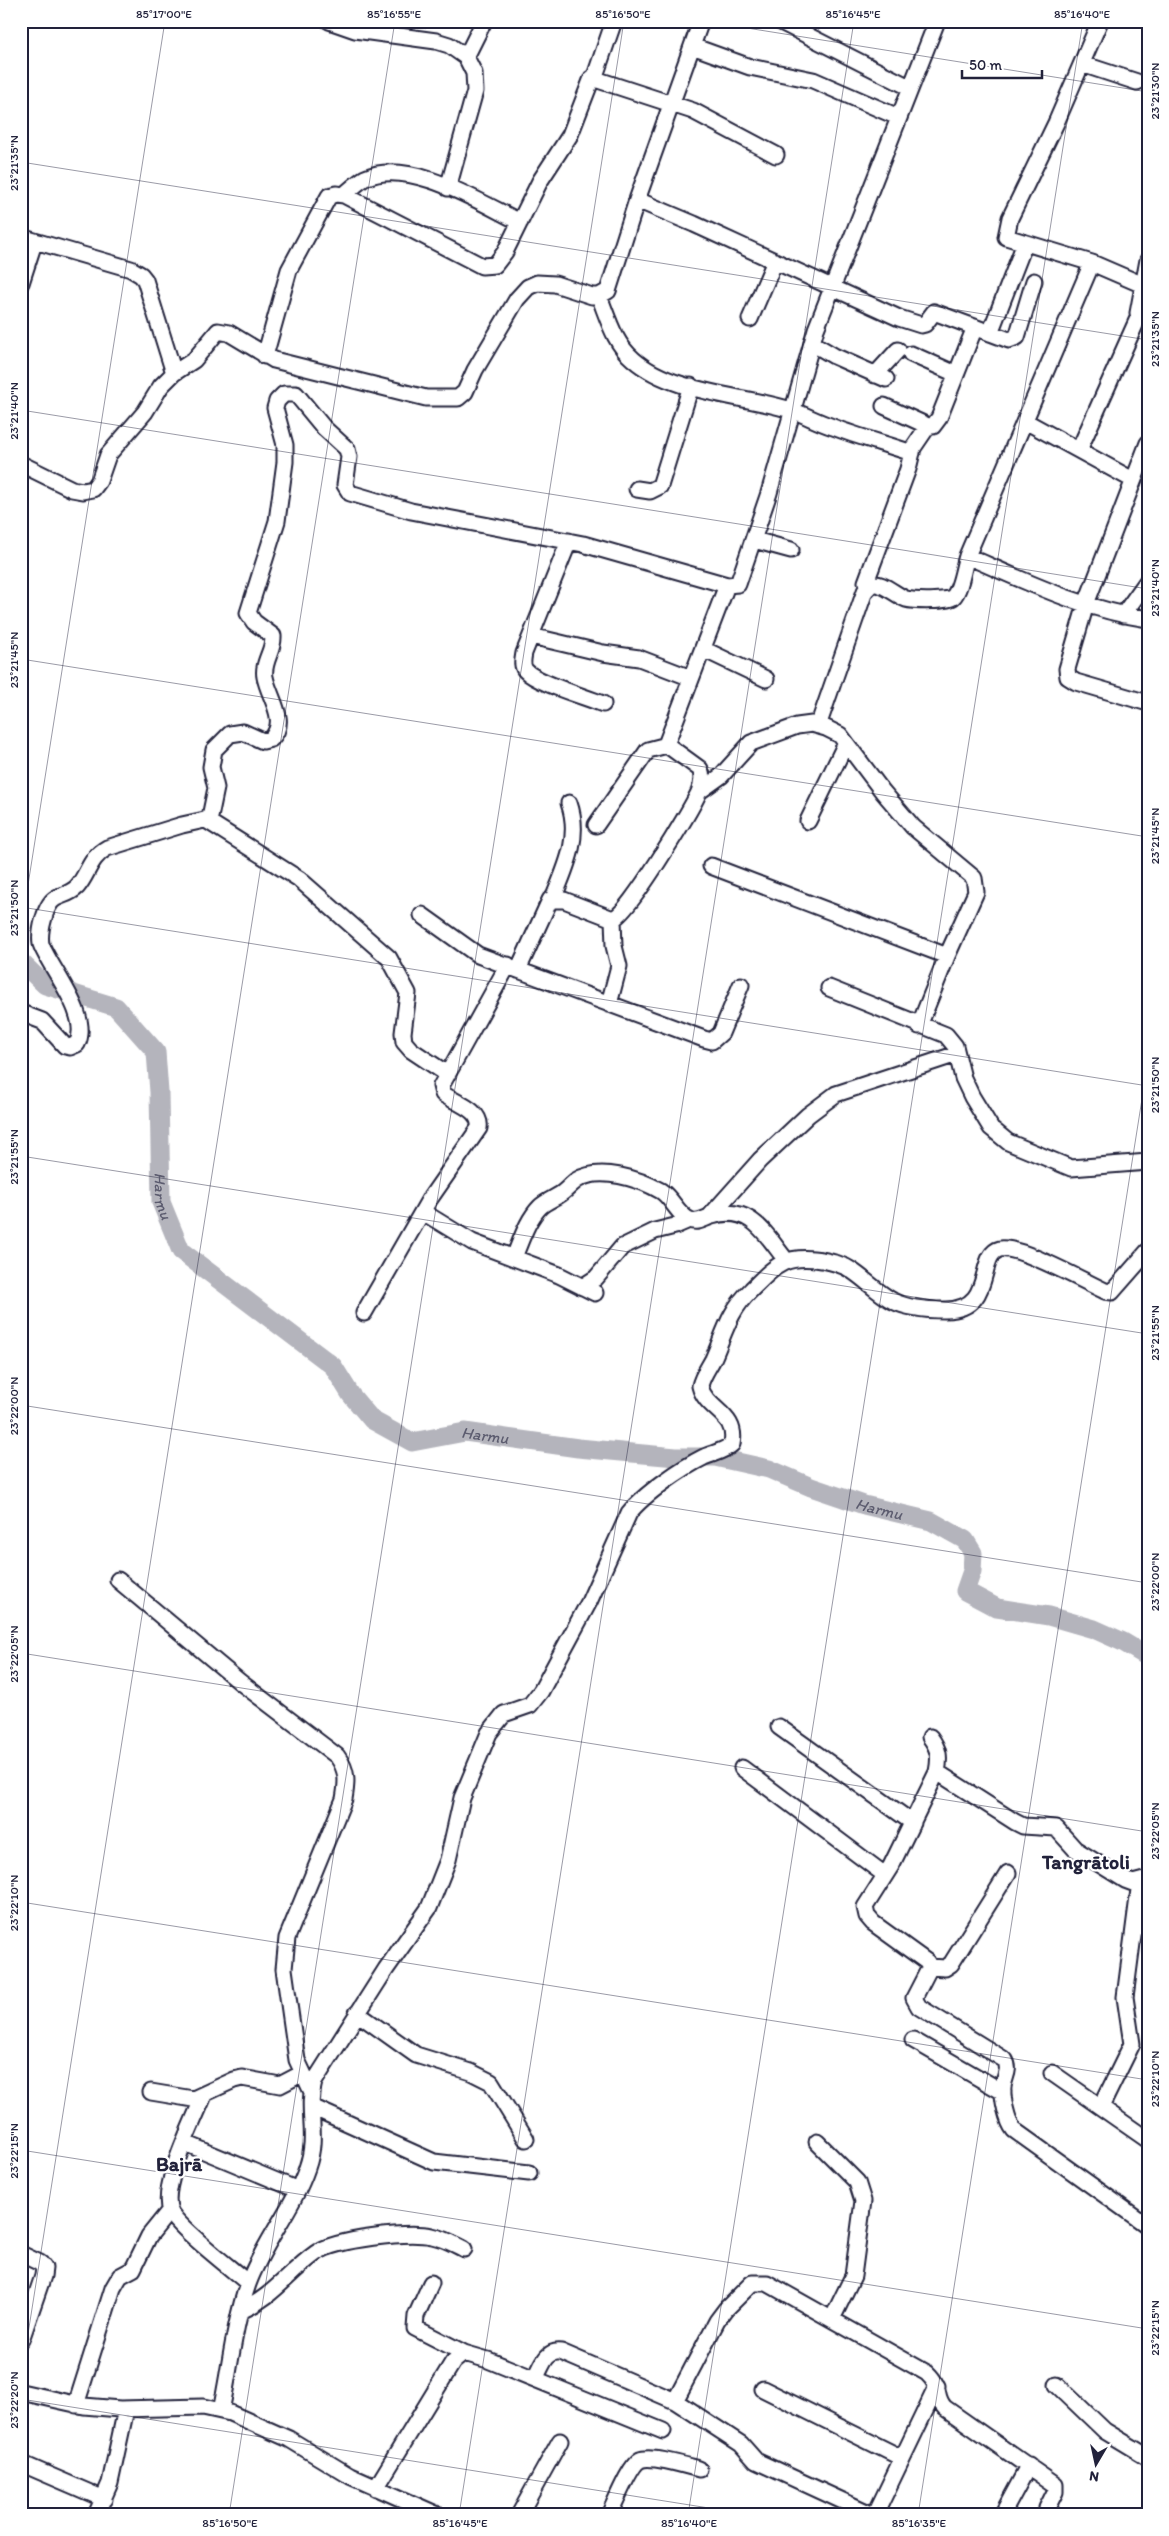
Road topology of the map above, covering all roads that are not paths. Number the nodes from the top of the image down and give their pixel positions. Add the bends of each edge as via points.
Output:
1 (328, 21) edge
2 (484, 21) edge
3 (614, 21) edge
4 (701, 21) edge
5 (779, 21) edge
6 (937, 21) edge
7 (1100, 21) edge
8 (692, 46) junction
9 (466, 57) junction
10 (1082, 64) junction
11 (594, 79) junction
12 (1137, 82) dead end
13 (910, 87) junction
14 (671, 104) junction
15 (898, 118) junction
16 (776, 155) dead end
17 (448, 188) junction
18 (344, 195) junction
19 (637, 200) junction
20 (520, 222) junction
21 (21, 237) edge
22 (1025, 243) junction
23 (775, 260) junction
24 (1148, 260) edge
25 (1092, 263) junction
26 (1034, 281) dead end
27 (21, 283) edge
28 (1143, 285) junction
29 (833, 287) junction
30 (599, 296) junction
31 (1143, 318) edge
32 (750, 319) dead end
33 (975, 327) junction
34 (990, 333) junction
35 (812, 343) junction
36 (265, 356) junction
37 (174, 372) junction
38 (956, 374) junction
39 (691, 386) junction
40 (884, 406) dead end
41 (793, 411) junction
42 (1025, 421) junction
43 (928, 426) junction
44 (1148, 443) edge
45 (1079, 450) junction
46 (912, 453) junction
47 (21, 464) edge
48 (1133, 480) junction
49 (637, 489) dead end
50 (754, 540) junction
51 (568, 541) junction
52 (791, 550) dead end
53 (967, 556) junction
54 (1148, 580) edge
55 (866, 582) dead end
56 (728, 585) junction
57 (1086, 604) junction
58 (1123, 615) junction
59 (1148, 619) edge
60 (531, 636) junction
61 (703, 649) junction
62 (691, 678) junction
63 (766, 679) dead end
64 (1148, 703) edge
65 (603, 704) dead end
66 (818, 726) junction
67 (846, 743) junction
68 (667, 745) junction
69 (700, 790) junction
70 (569, 803) dead end
71 (209, 820) junction
72 (808, 822) dead end
73 (596, 825) dead end
74 (711, 866) dead end
75 (553, 899) junction
76 (422, 915) dead end
77 (613, 919) junction
78 (946, 956) junction
79 (513, 967) junction
80 (741, 985) dead end
81 (829, 988) dead end
82 (609, 1004) junction
83 (21, 1013) edge
84 (919, 1026) junction
85 (958, 1054) junction
86 (447, 1074) junction
87 (1148, 1162) edge
88 (423, 1212) junction
89 (710, 1216) junction
90 (688, 1220) junction
91 (1148, 1251) edge
92 (514, 1258) junction
93 (786, 1260) junction
94 (364, 1313) dead end
95 (118, 1580) dead end
96 (779, 1727) dead end
97 (930, 1737) dead end
98 (742, 1768) dead end
99 (937, 1772) junction
100 (912, 1823) junction
101 (1008, 1873) dead end
102 (885, 1874) junction
103 (1144, 1881) edge
104 (1136, 1913) junction
105 (1148, 1931) edge
106 (930, 1967) junction
107 (357, 2013) junction
108 (913, 2040) dead end
109 (1052, 2073) dead end
110 (301, 2074) junction
111 (151, 2092) dead end
112 (1003, 2092) junction
113 (204, 2096) junction
114 (312, 2100) junction
115 (1101, 2107) junction
116 (526, 2139) dead end
117 (1148, 2140) edge
118 (817, 2142) dead end
119 (185, 2143) junction
120 (529, 2173) dead end
121 (298, 2190) junction
122 (170, 2210) junction
123 (1148, 2226) edge
124 (464, 2249) dead end
125 (21, 2254) edge
126 (248, 2283) junction
127 (431, 2283) dead end
128 (240, 2311) junction
129 (832, 2319) junction
130 (21, 2340) edge
131 (464, 2353) junction
132 (535, 2380) junction
133 (938, 2385) junction
134 (1057, 2385) dead end
135 (763, 2389) dead end
136 (21, 2392) edge
137 (675, 2401) junction
138 (76, 2405) junction
139 (126, 2409) junction
140 (221, 2411) junction
141 (663, 2431) dead end
142 (560, 2441) dead end
143 (1148, 2457) edge
144 (902, 2458) junction
145 (24, 2465) dead end
146 (1029, 2465) junction
147 (699, 2469) dead end
148 (376, 2488) junction
149 (104, 2499) junction
150 (96, 2515) edge
151 (438, 2515) edge
152 (519, 2515) edge
153 (609, 2515) edge
154 (874, 2515) edge
155 (1002, 2515) edge
156 (1049, 2515) edge

1 - 9 street via 355,30 443,43 460,50
2 - 9 street
3 - 11 street
4 - 8 street
5 - 13 street
6 - 13 street
7 - 10 street
8 - 14 street
8 - 15 street via 750,66 813,80
9 - 17 street via 474,73 475,92
10 - 12 street
10 - 22 street via 1010,218 1006,237
11 - 14 street
11 - 20 street via 589,81 570,135 540,181
13 - 15 street
14 - 16 street via 705,116
14 - 19 street
15 - 29 street
17 - 18 street via 407,174 385,174 364,178
17 - 20 street
18 - 20 street via 482,266 495,265 500,260
18 - 36 street via 329,196 298,250 282,288
19 - 23 street
19 - 30 street via 610,286 605,294
21 - 27 street via 32,249
21 - 37 street via 132,269 141,275
22 - 25 street
22 - 34 street
23 - 29 street
23 - 32 street
24 - 28 street
25 - 28 street
25 - 42 street
26 - 34 street via 1017,337 1009,340
28 - 31 street
29 - 33 street via 921,325 934,312
29 - 35 street
30 - 36 street via 555,284 528,287 517,299 475,370 466,392 458,398 426,398
30 - 39 street via 616,339 631,358 647,370
31 - 45 street
33 - 34 street
33 - 38 street
35 - 38 street via 881,377 904,352
35 - 41 street
36 - 37 street via 235,336 218,331 194,360
37 - 47 street via 108,455 99,482 93,489 72,489
38 - 43 street via 939,418 933,426
39 - 41 street
39 - 49 street via 660,486 650,490
40 - 43 street
41 - 46 street
41 - 50 street
42 - 45 street
42 - 53 street
43 - 46 street
44 - 48 street
45 - 48 street
46 - 55 street
48 - 57 street
50 - 52 street
50 - 56 street via 740,582
51 - 56 street
51 - 60 street
51 - 71 street via 411,511 350,493 345,485 347,449 324,428 300,397 284,394 275,408 285,446 278,512 248,613 254,622 273,636 264,672 279,723 271,739 263,740 243,732 230,734 214,750 211,767 216,788
53 - 57 street
53 - 66 street via 955,594 950,600 907,599 875,583 868,588
54 - 58 street
56 - 61 street
57 - 58 street
57 - 64 street via 1069,658 1068,677
58 - 59 street
60 - 62 street via 639,658
60 - 65 street via 523,660 525,671
61 - 62 street
61 - 63 street
62 - 68 street
66 - 67 street via 836,733
66 - 69 street via 797,726 751,743 721,776
67 - 72 street
67 - 78 street via 913,827 974,878 976,892
68 - 69 street via 700,769
68 - 73 street via 648,750
69 - 77 street via 622,914
70 - 75 street via 574,818 574,837 570,858
71 - 83 street via 113,844 96,854 73,891 53,899 40,940 72,1000 80,1032 78,1041 72,1047 66,1046 42,1021
71 - 86 street via 210,824 299,879 389,958 408,993 404,1042
74 - 78 street
75 - 77 street via 564,900
75 - 79 street via 545,907
76 - 79 street via 478,955
77 - 82 street via 619,966
78 - 84 street
79 - 82 street
79 - 86 street
80 - 82 street via 721,1033 712,1041
81 - 84 street
84 - 85 street via 946,1035
85 - 87 street via 962,1078 982,1114 991,1128 1014,1146 1071,1168
85 - 89 street via 836,1094 808,1115 760,1160
86 - 88 street via 441,1086 443,1094 476,1114 479,1128
88 - 92 street via 472,1242
88 - 94 street
89 - 90 street via 700,1221
89 - 93 street via 727,1212 750,1219
90 - 92 street via 622,1247 589,1290
90 - 92 street via 670,1199 637,1179 621,1175 581,1178 541,1206
91 - 93 street via 1109,1292 1016,1250 999,1250 991,1256 976,1298 963,1307 945,1310 919,1308 892,1300 842,1265 805,1258
93 - 107 street via 734,1309 701,1382 705,1396 730,1423 732,1444 696,1461 648,1494 629,1512 593,1594 541,1691 530,1705 504,1714 489,1733 462,1798 448,1860 429,1908
95 - 110 street via 240,1682 337,1756 345,1767 344,1799 284,1952 296,2060
96 - 100 street
97 - 99 street via 938,1753
98 - 102 street
99 - 100 street
99 - 103 street via 1022,1826 1056,1828 1075,1849 1125,1880
100 - 102 street
101 - 106 street via 951,1964 945,1968
102 - 106 street via 865,1908 867,1916
103 - 104 street
104 - 105 street
104 - 115 street via 1125,1997 1132,2044
106 - 112 street via 916,1991 916,2002 1005,2060 1008,2071
107 - 114 street via 320,2070
107 - 116 street via 416,2055 471,2072 491,2082
108 - 112 street
109 - 115 street
110 - 113 street via 280,2085 242,2078
110 - 114 street
111 - 113 street via 184,2099
112 - 123 street via 1007,2118 1014,2130
113 - 119 street
114 - 120 street via 434,2162
114 - 121 street via 314,2143
115 - 117 street
118 - 129 street via 857,2182 863,2201 853,2276
119 - 121 street
119 - 122 street via 169,2188
121 - 126 street
122 - 126 street via 184,2227
122 - 138 street via 149,2236 133,2269 120,2276 112,2288
124 - 128 street via 444,2239 418,2234 337,2243 307,2260 259,2303
125 - 130 street via 40,2263 44,2276
126 - 128 street
127 - 131 street via 416,2316 415,2328
128 - 140 street
129 - 133 street via 927,2373
129 - 137 street via 767,2283 752,2283 717,2322
131 - 132 street
131 - 148 street via 453,2362
132 - 137 street via 548,2355 554,2351 561,2352
132 - 141 street
133 - 144 street
133 - 146 street via 940,2403 945,2408
134 - 143 street via 1105,2431
135 - 144 street
136 - 138 street
137 - 154 street via 741,2444 756,2461
138 - 139 street
139 - 140 street via 202,2406
139 - 149 street
140 - 148 street via 288,2439
142 - 152 street
144 - 154 street
145 - 149 street
146 - 155 street
146 - 156 street via 1055,2485 1047,2508
147 - 153 street via 651,2458 640,2460
148 - 151 street
149 - 150 street

